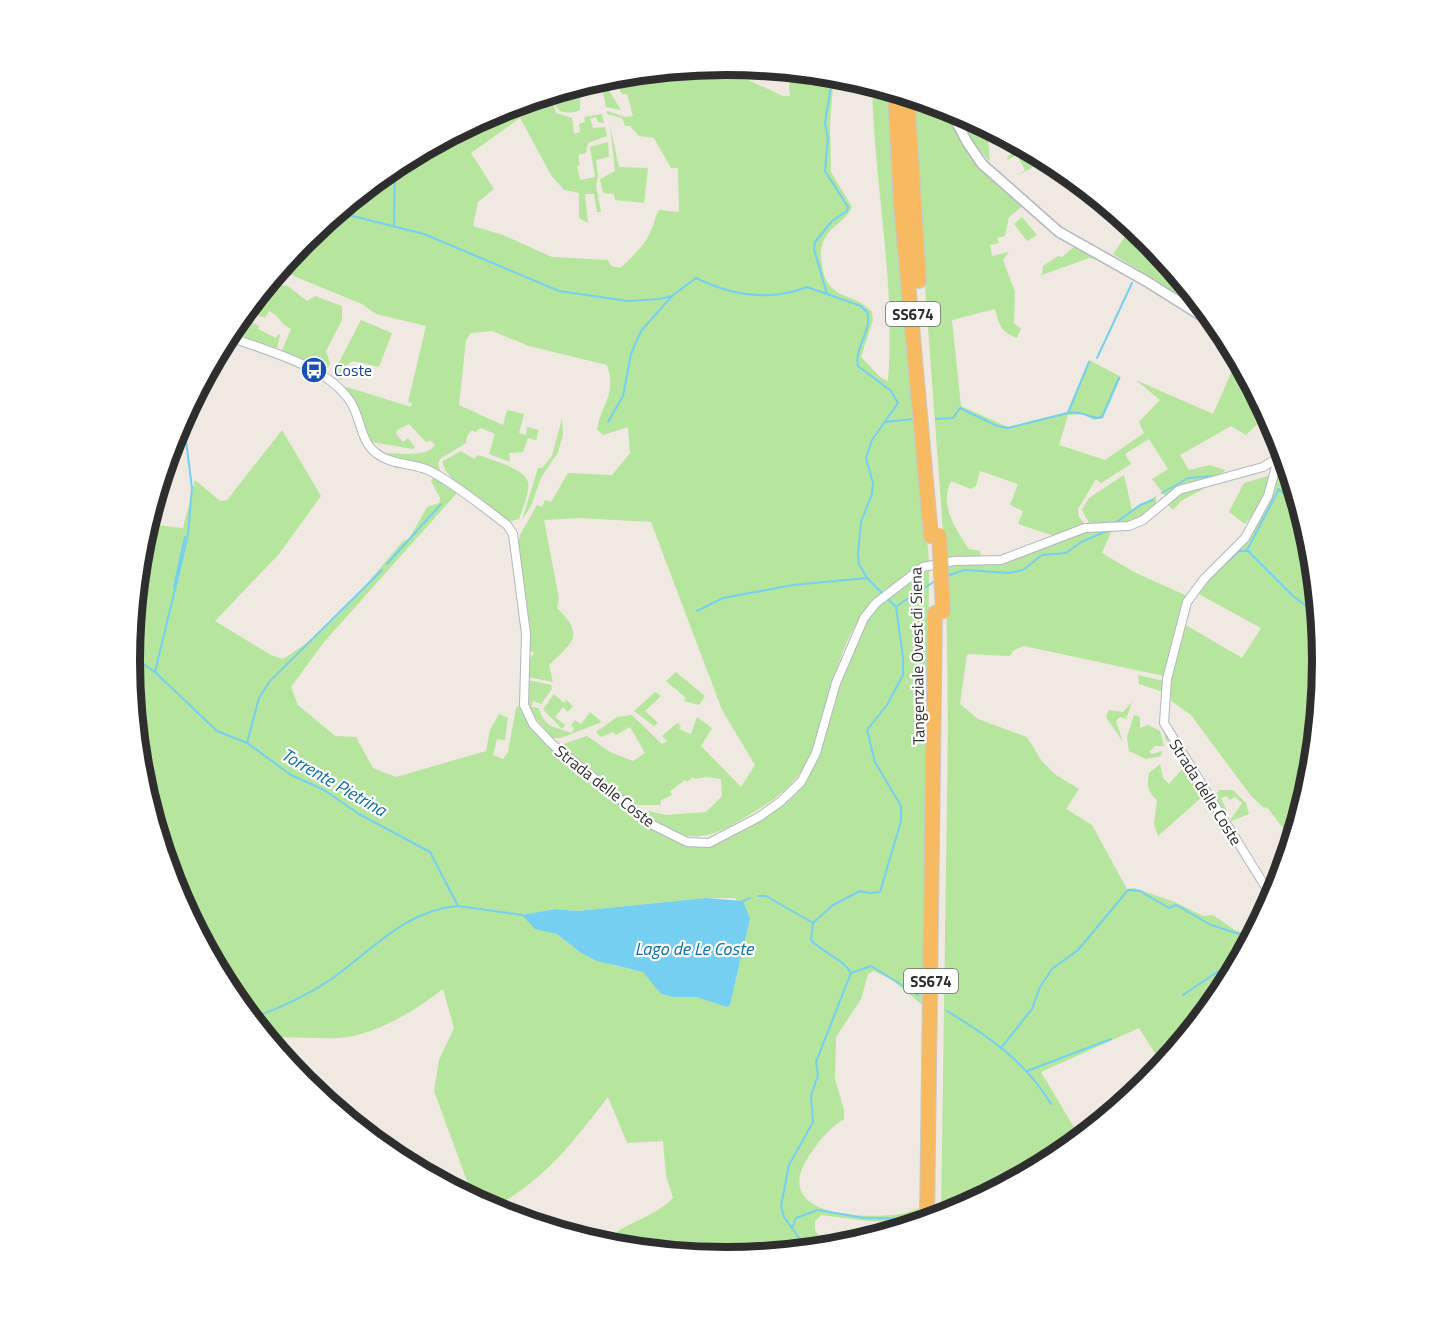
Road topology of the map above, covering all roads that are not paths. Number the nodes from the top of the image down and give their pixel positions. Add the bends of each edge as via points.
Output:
1 (895, 100) edge
2 (907, 104) edge
3 (958, 123) edge
4 (1188, 299) edge
5 (1181, 303) junction
6 (1199, 314) edge
7 (237, 339) edge
8 (1276, 459) edge
9 (1278, 464) edge
10 (935, 535) junction
11 (939, 741) junction
12 (1267, 889) edge
13 (936, 1209) edge
14 (927, 1212) edge

1 - 10 highway, Tangenziale Ovest di Siena / SS674 via 901,204
2 - 10 highway, Tangenziale Ovest di Siena / SS674
3 - 5 street via 979,160 1054,228
4 - 5 street
5 - 6 street
7 - 8 street, Strada delle Coste via 332,380 356,410 374,451 383,458 436,474 507,525 513,534 524,619 526,713 552,744 637,814 675,837 697,844 716,841 759,817 801,782 816,753 827,710 858,630 876,603 928,564 1001,560 1085,528 1129,526 1143,520 1179,490 1263,467
9 - 12 street, Strada delle Coste via 1268,496 1245,538 1187,602 1167,679 1164,723
10 - 11 highway, Tangenziale Ovest di Siena / SS674
11 - 13 highway, Tangenziale Ovest di Siena / SS674
11 - 14 highway, Tangenziale Ovest di Siena / SS674

